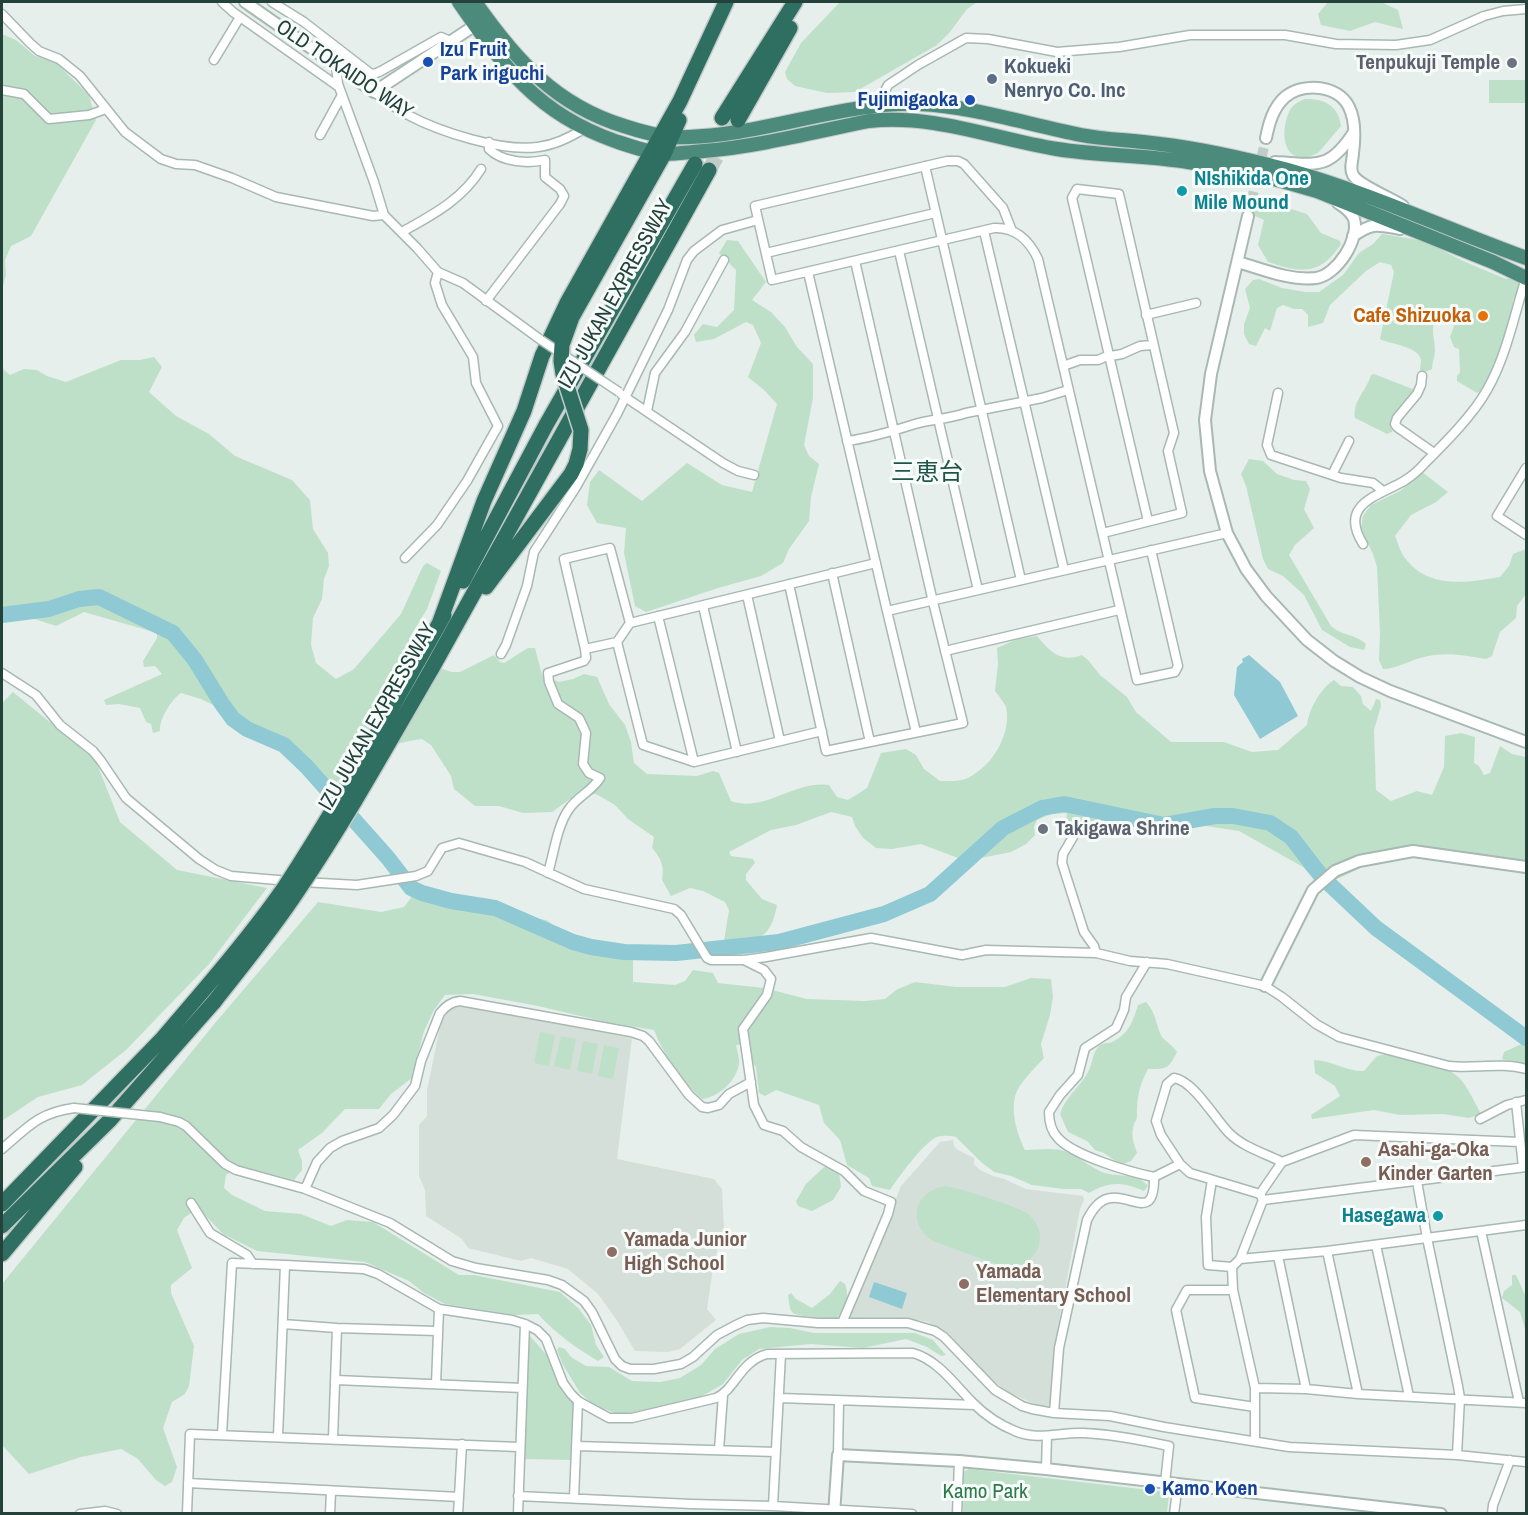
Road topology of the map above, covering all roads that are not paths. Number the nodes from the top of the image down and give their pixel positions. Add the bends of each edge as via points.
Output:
1 (222, 2) edge
2 (245, 2) edge
3 (277, 2) edge
4 (459, 2) edge
5 (475, 2) edge
6 (726, 2) edge
7 (735, 2) edge
8 (795, 2) edge
9 (804, 2) edge
10 (1527, 9) edge
11 (2, 14) edge
12 (240, 17) junction
13 (481, 21) junction
14 (450, 41) junction
15 (214, 60) dead end
16 (336, 65) junction
17 (2, 90) edge
18 (340, 91) junction
19 (374, 92) junction
20 (887, 104) junction
21 (106, 109) junction
22 (890, 119) junction
23 (585, 128) junction
24 (1354, 132) junction
25 (320, 135) dead end
26 (665, 136) junction
27 (1266, 138) tunnel mouth
28 (489, 142) junction
29 (658, 153) junction
30 (1251, 161) junction
31 (925, 166) junction
32 (481, 169) dead end
33 (1317, 191) junction
34 (935, 213) junction
35 (384, 216) junction
36 (1248, 216) tunnel mouth
37 (1418, 216) junction
38 (758, 220) junction
39 (984, 231) junction
40 (1012, 231) junction
41 (402, 232) junction
42 (1421, 233) junction
43 (1353, 236) junction
44 (942, 241) junction
45 (899, 251) junction
46 (766, 253) junction
47 (1527, 258) edge
48 (724, 260) dead end
49 (855, 261) junction
50 (1238, 262) junction
51 (438, 272) junction
52 (808, 272) junction
53 (1527, 278) edge
54 (486, 301) junction
55 (1196, 303) dead end
56 (1146, 315) junction
57 (1153, 345) junction
58 (1109, 356) junction
59 (1063, 366) junction
60 (1422, 376) dead end
61 (1068, 390) junction
62 (1278, 393) dead end
63 (622, 395) junction
64 (1024, 401) junction
65 (980, 410) junction
66 (647, 411) junction
67 (938, 421) junction
68 (895, 431) junction
69 (848, 441) junction
70 (1349, 441) dead end
71 (1434, 453) junction
72 (1527, 468) edge
73 (754, 475) dead end
74 (1332, 475) junction
75 (1383, 491) junction
76 (1148, 521) junction
77 (1102, 533) junction
78 (1227, 533) junction
79 (1527, 535) edge
80 (1362, 544) dead end
81 (1151, 550) junction
82 (405, 558) dead end
83 (1109, 560) junction
84 (876, 563) junction
85 (1064, 570) junction
86 (832, 573) junction
87 (1021, 580) junction
88 (789, 584) junction
89 (978, 590) junction
90 (747, 595) junction
91 (933, 602) junction
92 (703, 606) junction
93 (1119, 610) junction
94 (887, 611) junction
95 (658, 616) junction
96 (630, 623) junction
97 (439, 624) junction
98 (452, 633) junction
99 (617, 642) junction
100 (585, 649) junction
101 (945, 651) junction
102 (501, 654) dead end
103 (2, 673) edge
104 (822, 731) junction
105 (916, 732) junction
106 (780, 741) junction
107 (870, 742) junction
108 (1527, 742) edge
109 (737, 752) junction
110 (694, 762) junction
111 (1072, 837) dead end
112 (1527, 867) edge
113 (548, 873) junction
114 (1096, 953) junction
115 (744, 960) junction
116 (1147, 962) junction
117 (1265, 986) junction
118 (208, 997) junction
119 (173, 1050) junction
120 (1527, 1069) edge
121 (750, 1082) junction
122 (1527, 1100) edge
123 (1516, 1102) junction
124 (1480, 1119) dead end
125 (70, 1135) junction
126 (1520, 1142) junction
127 (2, 1149) edge
128 (1282, 1162) junction
129 (1180, 1164) junction
130 (1525, 1167) edge
131 (1154, 1177) junction
132 (1212, 1180) junction
133 (1417, 1181) junction
134 (305, 1189) junction
135 (2, 1194) edge
136 (1262, 1197) junction
137 (191, 1203) dead end
138 (2, 1204) edge
139 (1527, 1225) edge
140 (2, 1226) edge
141 (1481, 1231) junction
142 (1426, 1238) junction
143 (1377, 1245) junction
144 (1327, 1251) junction
145 (2, 1254) edge
146 (1278, 1256) junction
147 (1240, 1259) junction
148 (253, 1264) junction
149 (285, 1264) junction
150 (1232, 1267) junction
151 (1233, 1290) junction
152 (439, 1309) junction
153 (843, 1323) junction
154 (283, 1324) junction
155 (525, 1324) junction
156 (337, 1328) junction
157 (437, 1330) junction
158 (781, 1354) junction
159 (336, 1380) junction
160 (436, 1384) junction
161 (522, 1388) junction
162 (1255, 1388) junction
163 (1306, 1389) junction
164 (1358, 1394) junction
165 (723, 1395) junction
166 (1409, 1396) junction
167 (780, 1398) junction
168 (1460, 1398) junction
169 (578, 1401) junction
170 (839, 1401) junction
171 (1523, 1402) edge
172 (975, 1405) junction
173 (1255, 1407) junction
174 (1054, 1413) junction
175 (222, 1434) junction
176 (278, 1436) junction
177 (1047, 1436) junction
178 (333, 1438) junction
179 (1255, 1440) junction
180 (462, 1444) junction
181 (576, 1446) junction
182 (519, 1447) junction
183 (719, 1450) junction
184 (776, 1452) junction
185 (838, 1455) junction
186 (1457, 1455) junction
187 (1510, 1460) junction
188 (959, 1461) junction
189 (1527, 1462) edge
190 (1046, 1468) junction
191 (1166, 1483) junction
192 (188, 1484) junction
193 (1178, 1484) junction
194 (331, 1492) junction
195 (518, 1496) junction
196 (459, 1497) junction
197 (574, 1498) junction
198 (773, 1506) junction
199 (691, 1509) edge
200 (1382, 1510) edge
201 (834, 1511) edge
202 (1434, 1513) edge
203 (80, 1514) edge
204 (117, 1514) edge
205 (187, 1514) edge
206 (330, 1514) edge
207 (458, 1514) edge
208 (518, 1514) edge
209 (912, 1514) edge
210 (957, 1514) edge
211 (1174, 1514) edge
212 (1492, 1514) edge

1 - 12 street
2 - 16 street, OLD TOKAIDO WAY
3 - 14 street via 374,74 441,37
4 - 13 highway
5 - 13 highway
6 - 26 highway
7 - 26 highway
8 - 9 highway via 730,119
10 - 20 street via 1484,16 1430,40 1396,45 1336,44 1285,36 1190,35 1057,52 966,38 888,86
11 - 21 street via 30,44 80,76
12 - 15 street
12 - 18 street
13 - 14 street
13 - 23 highway via 506,68 539,100
13 - 26 highway via 553,91 596,116
14 - 19 street
16 - 18 street
16 - 19 street, OLD TOKAIDO WAY
17 - 21 street via 24,94 49,118 89,115
18 - 25 street
18 - 35 street
19 - 28 street, OLD TOKAIDO WAY via 424,123
20 - 22 street
20 - 26 highway via 737,132
20 - 30 highway via 947,107 1085,135 1162,144
21 - 35 street via 125,132 165,161 195,165 276,197
22 - 29 highway via 728,149
22 - 33 highway via 954,126 1057,149 1188,162
23 - 28 street, OLD TOKAIDO WAY via 535,148
23 - 29 highway
24 - 27 street via 1354,120 1346,102 1325,88 1315,87 1285,98 1275,109
24 - 30 street via 1337,155 1325,162 1311,165
24 - 37 street via 1354,178
26 - 29 highway
28 - 54 street via 490,151 499,156 529,163 545,160 545,177 564,196
29 - 97 highway via 567,303 542,356
29 - 98 highway, bridge via 572,317 562,345 562,374 581,430 576,464
30 - 37 highway via 1340,186
31 - 34 street
31 - 38 street via 754,206
31 - 40 street via 953,160 964,164 1003,208
32 - 41 street via 453,202
33 - 42 highway
33 - 43 street via 1348,210 1355,222
34 - 44 street
34 - 46 street
35 - 41 street
36 - 50 street
37 - 47 highway
38 - 46 street
38 - 63 street via 722,230 694,252
39 - 40 street
39 - 44 street
39 - 64 street
40 - 59 street via 1028,242 1038,259
41 - 51 street
42 - 43 street via 1373,225
42 - 53 highway
43 - 50 street via 1343,260 1317,278 1294,278
44 - 45 street
44 - 65 street
45 - 49 street
45 - 67 street
46 - 52 street via 771,280
48 - 66 street via 685,332 655,373
49 - 52 street
49 - 68 street
50 - 78 street via 1211,374 1205,420 1210,471
51 - 54 street via 463,283
51 - 82 street via 435,283 442,305 473,357 476,383 498,426 437,525
52 - 69 street
53 - 71 street via 1510,336 1487,389
54 - 63 street, bridge
55 - 56 street
56 - 57 street
56 - 58 street via 1119,194 1077,189 1072,198
57 - 58 street
57 - 76 street via 1174,433 1168,450 1182,513
58 - 59 street
58 - 76 street
59 - 61 street
60 - 71 street via 1419,390 1395,424
61 - 64 street
61 - 77 street
62 - 74 street via 1268,452
63 - 66 street
63 - 102 street via 591,462 534,552 527,586
64 - 65 street
64 - 85 street
65 - 67 street
65 - 87 street
66 - 73 street via 723,463
67 - 68 street
67 - 89 street
68 - 69 street
68 - 91 street
69 - 84 street
70 - 74 street
71 - 75 street via 1413,475
72 - 79 street via 1497,516
74 - 75 street via 1373,483
75 - 80 street via 1365,501 1357,514 1355,528
76 - 77 street
77 - 83 street
78 - 81 street
78 - 108 street via 1266,596 1307,640 1334,661 1398,694
81 - 83 street
81 - 93 street via 1178,666 1175,672 1137,680
83 - 85 street
83 - 93 street
84 - 86 street
84 - 94 street
85 - 87 street
86 - 88 street
86 - 107 street
87 - 89 street
88 - 90 street
88 - 104 street
89 - 91 street
90 - 92 street
90 - 106 street
91 - 94 street
91 - 101 street
92 - 95 street
92 - 109 street
93 - 101 street
94 - 105 street
95 - 96 street
95 - 110 street
96 - 99 street
96 - 100 street via 610,548 564,559
97 - 98 highway, IZU JUKAN EXPRESSWAY via 546,425 702,167
97 - 118 highway, IZU JUKAN EXPRESSWAY, bridge via 284,888
98 - 118 highway, IZU JUKAN EXPRESSWAY, bridge via 354,803 299,889 264,939
99 - 100 street
99 - 110 street via 643,745
100 - 113 street via 584,662 548,673 549,682 558,704 579,718 586,733 583,764 589,773 600,778 570,807
101 - 105 street via 963,723
103 - 113 street via 36,695 60,725 93,751 126,798 199,859 231,876 357,885 388,881 428,872 442,848 459,843 525,862
104 - 106 street
104 - 107 street via 826,751
105 - 107 street
106 - 109 street
109 - 110 street
111 - 114 street via 1062,863 1084,932
112 - 117 street via 1413,851 1359,861 1335,871 1313,890
113 - 115 street via 584,889 674,909 707,958
114 - 115 street via 986,950 962,955 871,938
114 - 116 street
115 - 121 street via 764,970 771,979 767,995 742,1029
116 - 117 street
116 - 131 street via 1126,997 1116,1028 1085,1048 1078,1075 1051,1107 1049,1121 1057,1138 1067,1145 1115,1167
117 - 120 street via 1339,1037 1449,1066 1510,1065
118 - 119 highway, IZU JUKAN EXPRESSWAY
118 - 125 highway, IZU JUKAN EXPRESSWAY
119 - 140 highway, IZU JUKAN EXPRESSWAY via 109,1121
119 - 145 highway
121 - 134 street via 719,1105 702,1107 643,1036 454,1002 440,1013 415,1086 393,1115 379,1128 330,1148 316,1162
121 - 153 street via 755,1110 764,1125 783,1131 801,1147 844,1171 864,1191 891,1202
122 - 123 street
123 - 124 street
123 - 126 street
125 - 135 highway
125 - 138 highway, IZU JUKAN EXPRESSWAY
126 - 128 street via 1353,1135
126 - 130 street
127 - 134 street, bridge via 38,1117 59,1110 160,1116 186,1126 236,1170
128 - 129 street via 1231,1135 1185,1082 1174,1078 1167,1084 1156,1121
128 - 136 street
129 - 131 street
129 - 132 street via 1190,1173
130 - 133 street
131 - 174 street via 1153,1193 1148,1200 1137,1204 1112,1197 1093,1209 1087,1220 1059,1348
132 - 136 street
132 - 150 street via 1206,1217 1208,1265
133 - 136 street
133 - 142 street
134 - 153 street via 390,1223 452,1261 562,1285 584,1301 615,1359 630,1369 681,1364 717,1335 747,1320
136 - 147 street
137 - 148 street via 210,1233 247,1255
139 - 141 street
141 - 142 street
141 - 171 street
142 - 143 street
142 - 168 street
143 - 144 street
143 - 166 street
144 - 146 street
144 - 164 street
146 - 147 street
146 - 163 street
147 - 150 street
148 - 149 street
148 - 175 street via 232,1263
149 - 152 street via 370,1270
149 - 154 street
150 - 151 street
151 - 162 street
151 - 173 street via 1187,1290 1176,1310 1195,1398
152 - 155 street
152 - 157 street
153 - 174 street via 908,1323 935,1331 995,1390 1022,1406
154 - 156 street
154 - 176 street
155 - 161 street
155 - 169 street via 546,1339 563,1383
156 - 157 street
156 - 159 street
157 - 160 street
158 - 165 street via 758,1357
158 - 167 street
158 - 172 street via 913,1353 937,1367
159 - 160 street
159 - 178 street
160 - 161 street
161 - 182 street
162 - 163 street
162 - 173 street
163 - 164 street
164 - 166 street
165 - 169 street via 659,1413 618,1419
165 - 183 street
166 - 168 street
167 - 170 street
167 - 184 street
168 - 171 street
168 - 186 street
169 - 181 street
170 - 172 street
170 - 185 street
172 - 177 street via 1016,1432
173 - 179 street
174 - 179 street via 1110,1416
175 - 176 street
175 - 192 street via 190,1434
176 - 178 street
177 - 190 street
177 - 191 street via 1083,1433 1170,1446
178 - 180 street
179 - 186 street via 1288,1447
180 - 182 street
180 - 196 street
181 - 183 street
181 - 197 street
182 - 195 street
183 - 184 street
184 - 198 street
185 - 188 street
185 - 201 street
186 - 187 street
187 - 189 street
187 - 212 street
188 - 190 street
188 - 210 street
190 - 191 street
191 - 193 street
192 - 194 street
192 - 205 street
193 - 200 street
193 - 211 street
194 - 196 street
194 - 206 street
195 - 197 street
195 - 208 street
196 - 207 street
197 - 199 street
198 - 199 street
198 - 201 street
200 - 202 street
201 - 209 street
203 - 204 street

